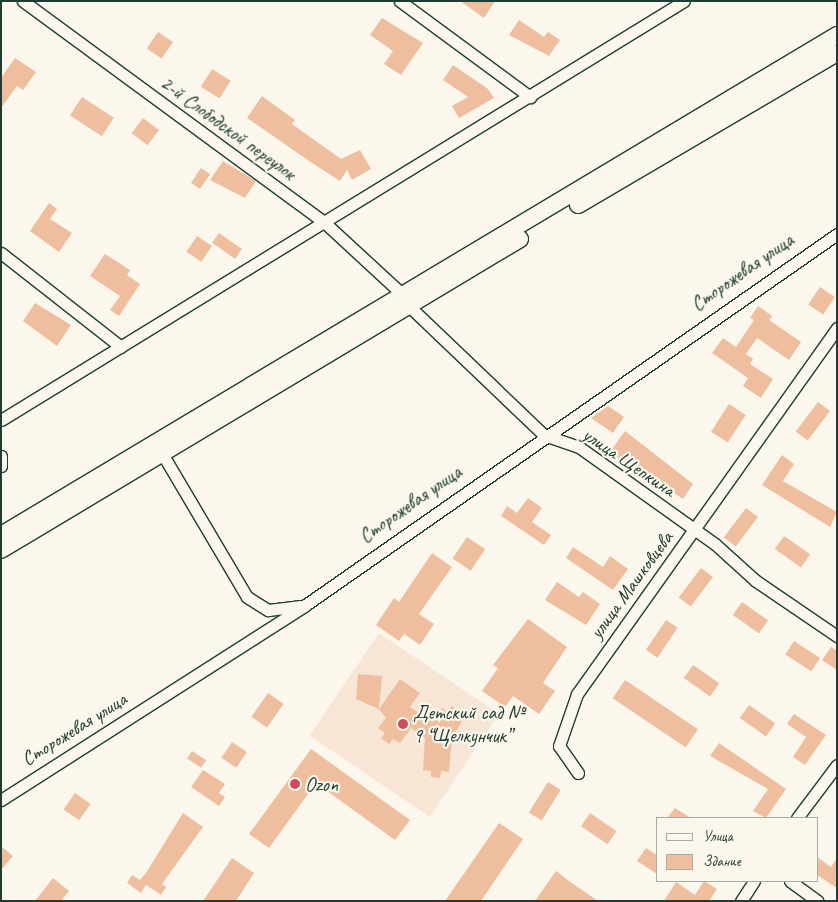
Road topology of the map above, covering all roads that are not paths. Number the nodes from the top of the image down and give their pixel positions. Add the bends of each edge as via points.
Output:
1 (22, 1) edge
2 (400, 1) edge
3 (684, 1) edge
4 (837, 35) edge
5 (837, 53) edge
6 (530, 97) junction
7 (325, 223) junction
8 (837, 234) edge
9 (1, 253) edge
10 (407, 302) junction
11 (837, 328) edge
12 (121, 347) junction
13 (1, 420) edge
14 (544, 435) junction
15 (163, 454) junction
16 (1, 456) edge
17 (1, 466) edge
18 (694, 529) junction
19 (1, 535) edge
20 (1, 550) edge
21 (304, 606) junction
22 (837, 636) edge
23 (837, 765) edge
24 (578, 773) dead end
25 (1, 800) edge
26 (798, 817) edge
27 (753, 882) edge
28 (791, 882) edge
29 (740, 901) edge
30 (818, 901) edge

1 - 7 street, 2-й Слободской переулок
2 - 6 street
3 - 6 street
4 - 10 main road
5 - 10 main road
6 - 7 street
7 - 10 street, 2-й Слободской переулок
7 - 12 street
8 - 14 street, Сторожевая улица
9 - 12 street
10 - 14 street, улица Щепкина
10 - 15 main road
10 - 19 main road
11 - 18 street, улица Машковцева
12 - 13 street
14 - 18 street, улица Щепкина via 579,447
14 - 21 street, Сторожевая улица
15 - 20 main road
15 - 21 street via 248,597 268,610
16 - 17 street
18 - 22 street, улица Щепкина via 756,581
18 - 24 street, улица Машковцева via 577,694 559,746
21 - 25 street, Сторожевая улица
23 - 26 street
27 - 29 street
28 - 30 street

